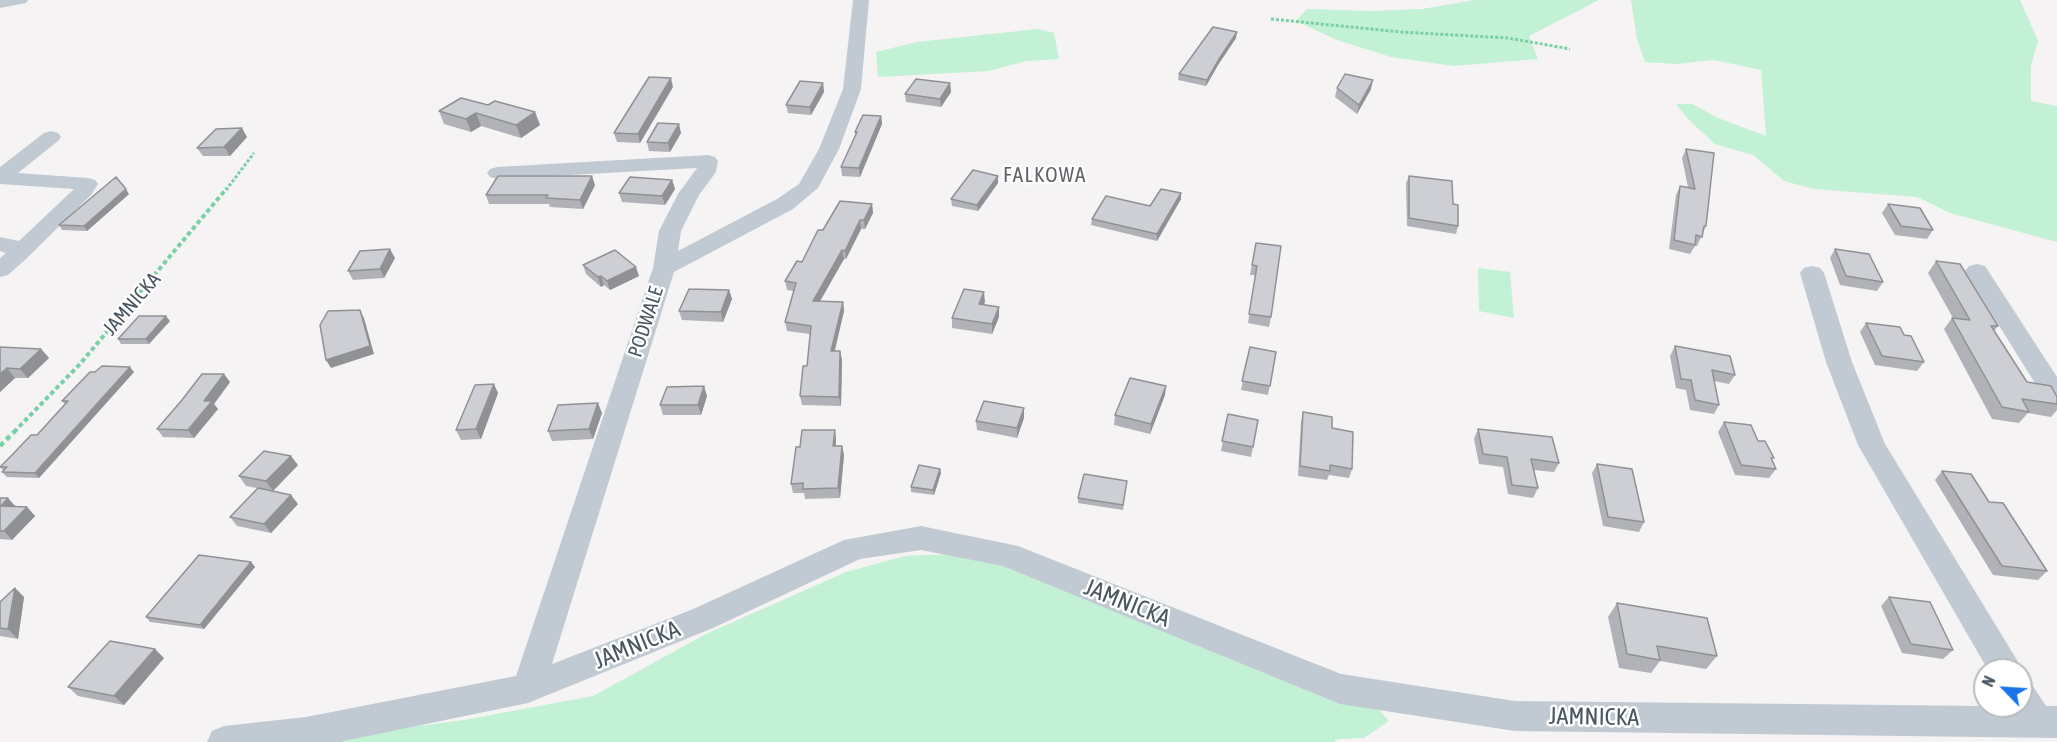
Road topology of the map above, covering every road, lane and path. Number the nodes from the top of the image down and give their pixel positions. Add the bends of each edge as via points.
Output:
1 (20, 0) edge
2 (861, 0) edge
3 (0, 3) edge
4 (1270, 19) dead end
5 (1570, 49) dead end
6 (51, 137) dead end
7 (254, 153) dead end
8 (497, 173) dead end
9 (9, 249) edge
10 (664, 268) junction
11 (0, 270) edge
12 (1977, 272) dead end
13 (1812, 273) dead end
14 (2057, 398) edge
15 (0, 446) edge
16 (1998, 658) edge
17 (528, 688) junction
18 (2038, 714) edge
19 (224, 742) edge

1 - 3 street
2 - 10 street, PODWALE via 852,90 829,149 807,188 785,204
4 - 5 path via 1508,38
6 - 9 street via 5,173 3,179 88,184
7 - 15 path, JAMNICKA via 80,364
8 - 10 street via 708,161 706,172 670,231
9 - 11 street
10 - 17 street, PODWALE
12 - 14 street
13 - 16 street via 1839,362 1872,445
17 - 18 street, JAMNICKA via 702,619 855,548 921,538 1007,555 1340,689 1515,717
17 - 19 street, JAMNICKA via 306,733

